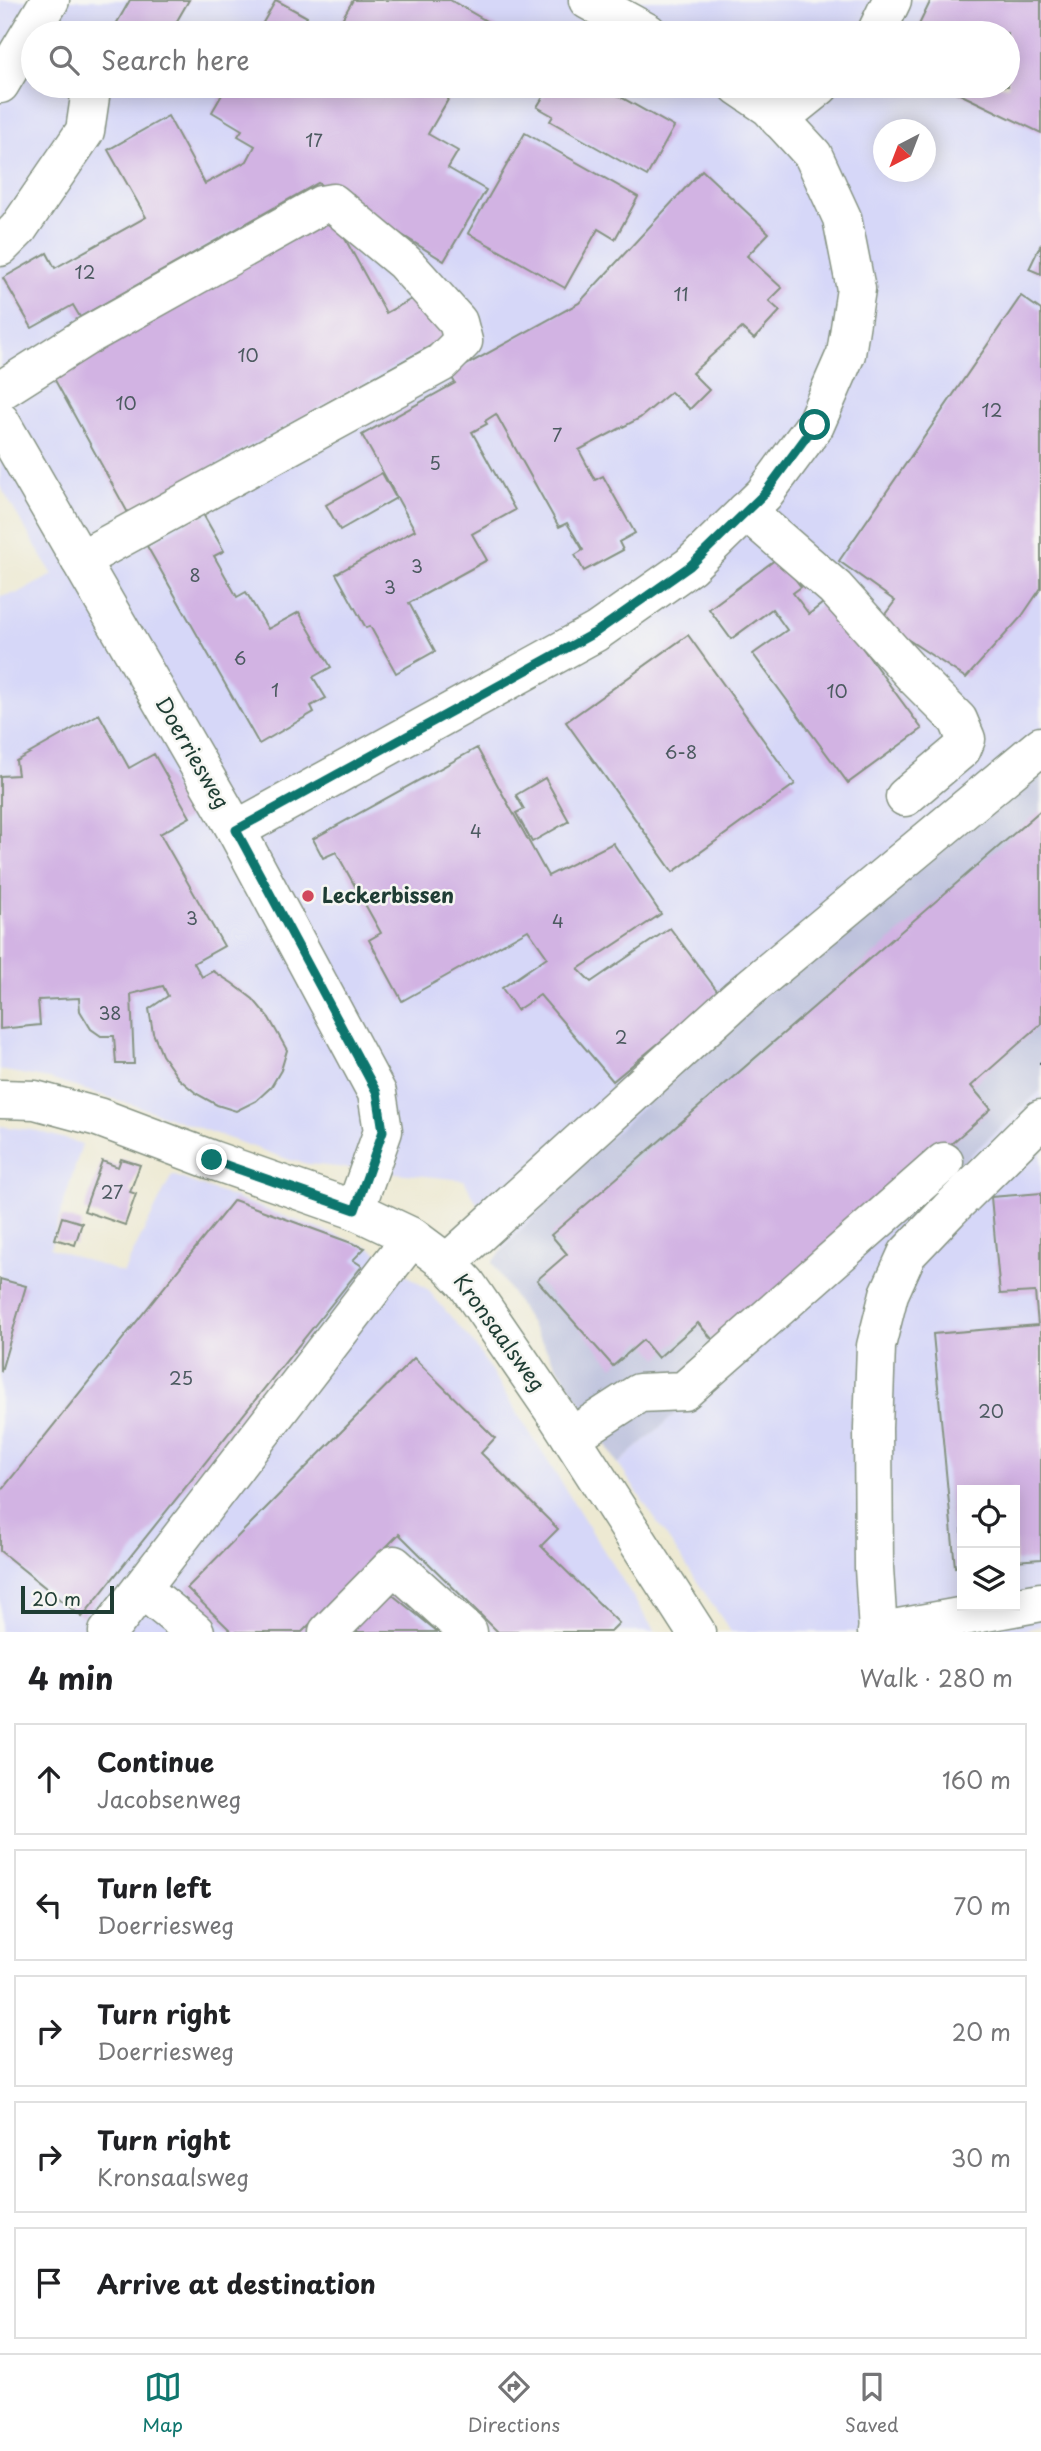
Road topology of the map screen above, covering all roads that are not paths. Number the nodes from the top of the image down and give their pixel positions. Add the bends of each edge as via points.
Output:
1 (50, 0) edge
2 (892, 0) edge
3 (40, 21) edge
4 (882, 21) edge
5 (21, 55) edge
6 (0, 84) edge
7 (90, 98) edge
8 (756, 98) edge
9 (805, 98) edge
10 (779, 119) junction
11 (0, 247) edge
12 (0, 391) edge
13 (0, 421) edge
14 (746, 511) junction
15 (80, 560) junction
16 (1041, 746) edge
17 (905, 797) dead end
18 (236, 830) junction
19 (0, 1099) edge
20 (1041, 1119) edge
21 (944, 1162) dead end
22 (355, 1210) junction
23 (412, 1237) junction
24 (447, 1263) junction
25 (571, 1437) junction
26 (142, 1589) junction
27 (1041, 1602) edge
28 (108, 1632) edge
29 (195, 1632) edge
30 (328, 1632) edge
31 (468, 1632) edge
32 (696, 1632) edge
33 (877, 1632) edge

1 - 3 street
2 - 4 street
5 - 6 street
7 - 11 street via 85,131 18,229
8 - 10 street
9 - 10 street
10 - 14 street via 813,155 842,218 856,289 846,354 815,425
12 - 15 street via 85,337 321,205 333,203 404,262 458,322 463,341 441,363
13 - 15 street, Doerriesweg
14 - 17 street via 835,588 958,720 966,740 962,748
14 - 18 street via 690,566 596,632
15 - 18 street, Doerriesweg
16 - 24 street via 739,997
18 - 22 street, Doerriesweg via 377,1093 383,1131
19 - 22 street, Kronsaalsweg via 35,1100 99,1117
20 - 33 street via 908,1254 889,1294 876,1346 873,1428
21 - 25 street via 684,1391 639,1393
22 - 23 street, Kronsaalsweg
23 - 24 street, Kronsaalsweg
23 - 26 street
24 - 25 street, Kronsaalsweg via 466,1283
25 - 32 street, Kronsaalsweg
26 - 28 street
26 - 29 street
27 - 33 street
30 - 31 street via 394,1565

